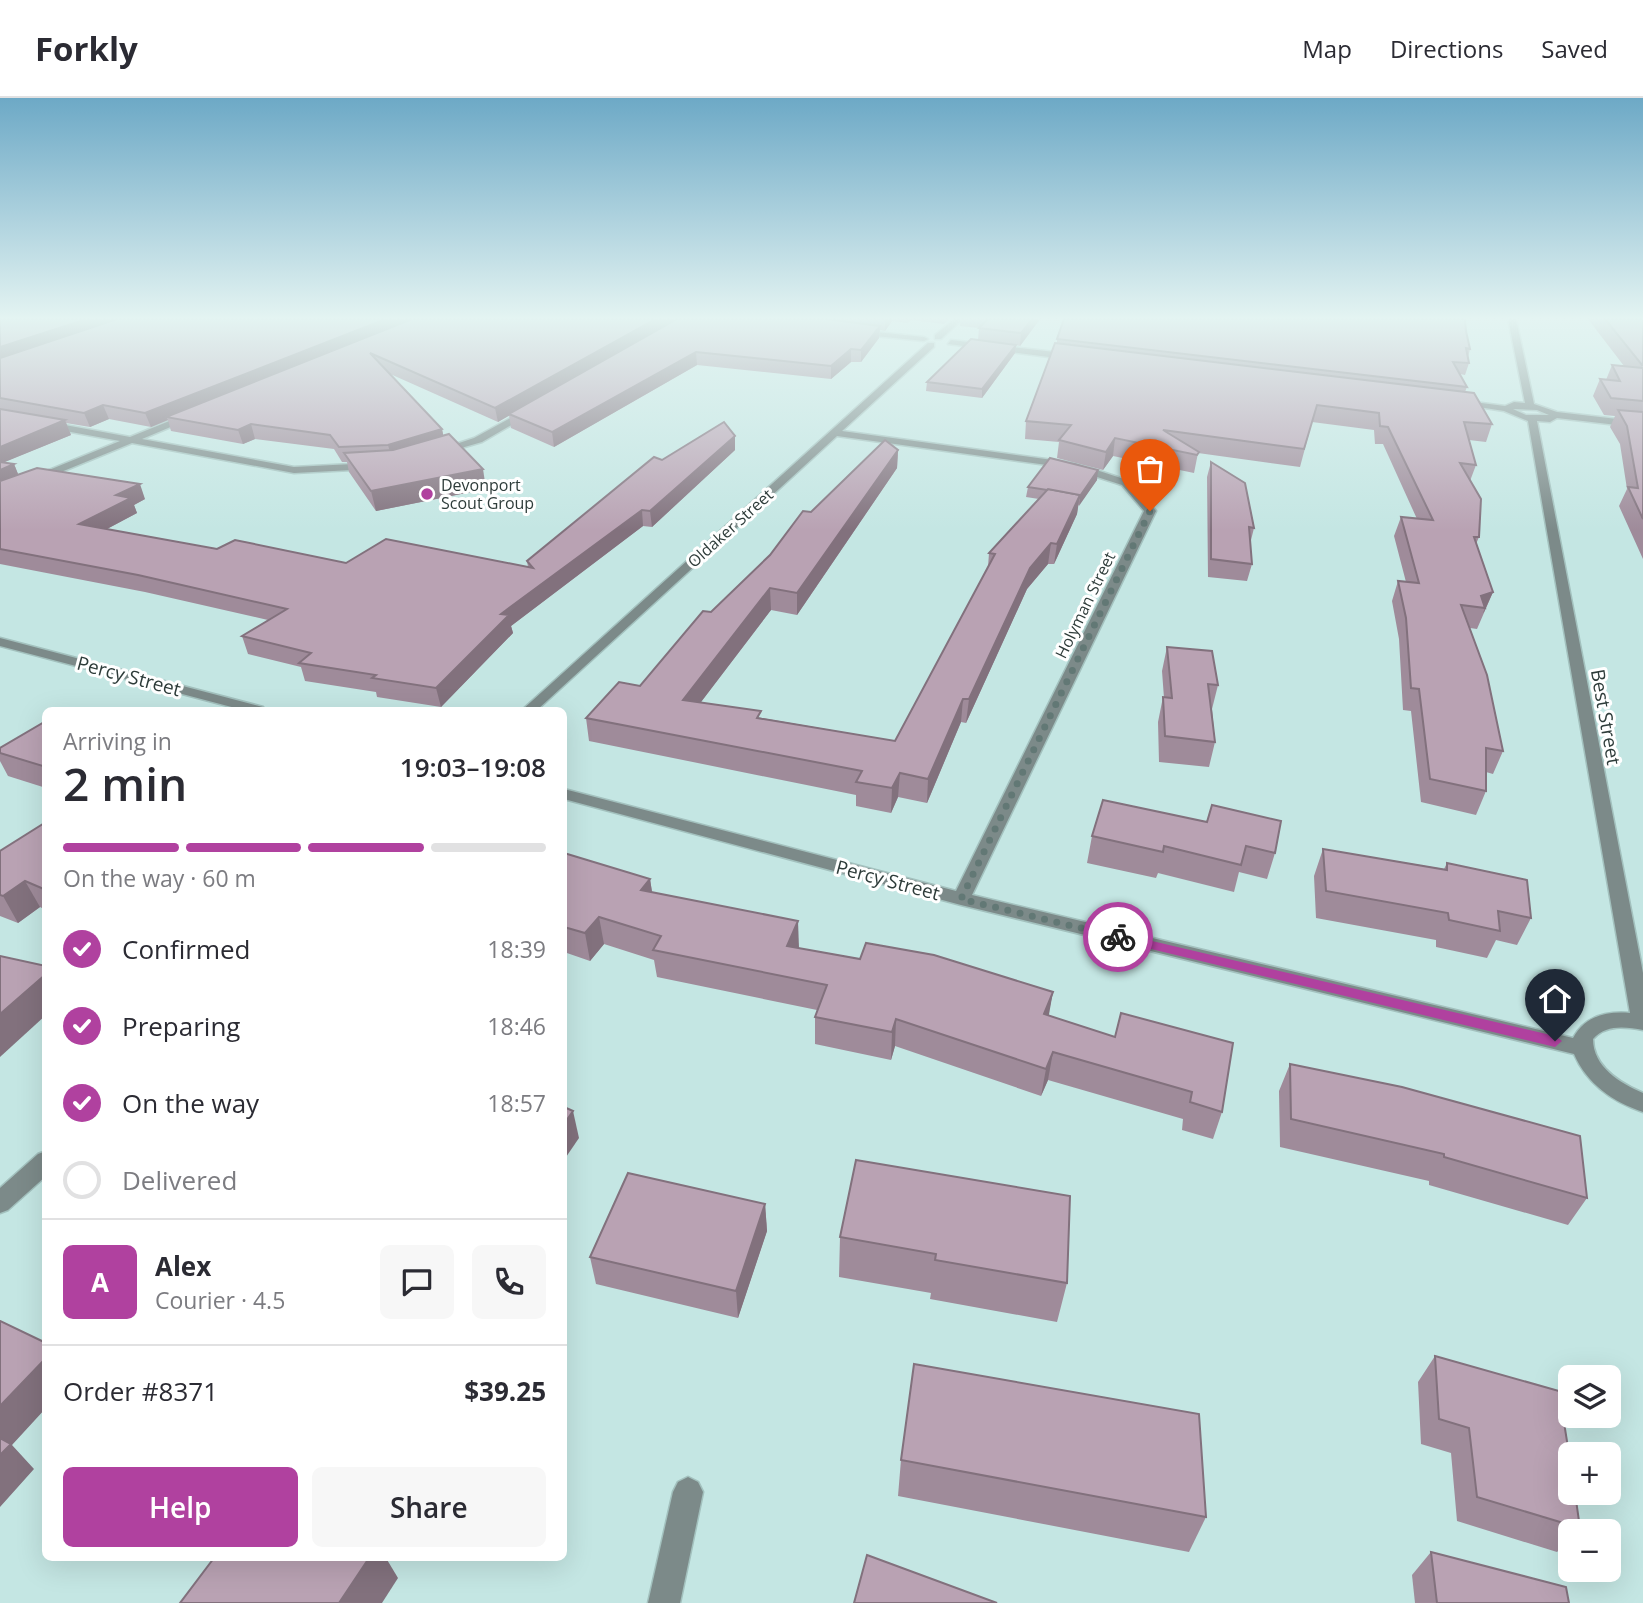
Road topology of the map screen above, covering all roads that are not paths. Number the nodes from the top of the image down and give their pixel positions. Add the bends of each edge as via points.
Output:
1 (881, 389) edge
2 (1526, 389) edge
3 (1452, 402) edge
4 (537, 407) edge
5 (205, 410) edge
6 (1531, 412) junction
7 (0, 416) edge
8 (1643, 425) edge
9 (836, 433) junction
10 (128, 440) junction
11 (430, 454) edge
12 (381, 465) edge
13 (0, 494) edge
14 (0, 642) edge
15 (247, 707) edge
16 (532, 707) edge
17 (567, 795) edge
18 (961, 899) junction
19 (1643, 1022) edge
20 (1582, 1048) junction
21 (1643, 1103) edge
22 (42, 1165) edge
23 (0, 1203) edge
24 (688, 1492) dead end
25 (664, 1603) edge

1 - 9 street, Oldaker Street
2 - 6 street, Best Street
3 - 6 street via 1507,409 1517,416
4 - 11 street via 478,440
5 - 10 street
6 - 8 street via 1544,408 1555,415
6 - 19 street, Best Street
7 - 10 street
9 - 16 street, Oldaker Street
9 - 18 street, Holyman Street via 1071,465 1126,483 1150,511
10 - 12 street via 294,470
10 - 13 street
14 - 15 street, Percy Street
17 - 18 street, Percy Street
18 - 20 street, Percy Street
19 - 20 street via 1606,1019 1591,1025 1583,1035
20 - 21 street via 1603,1080
22 - 23 street
24 - 25 street

